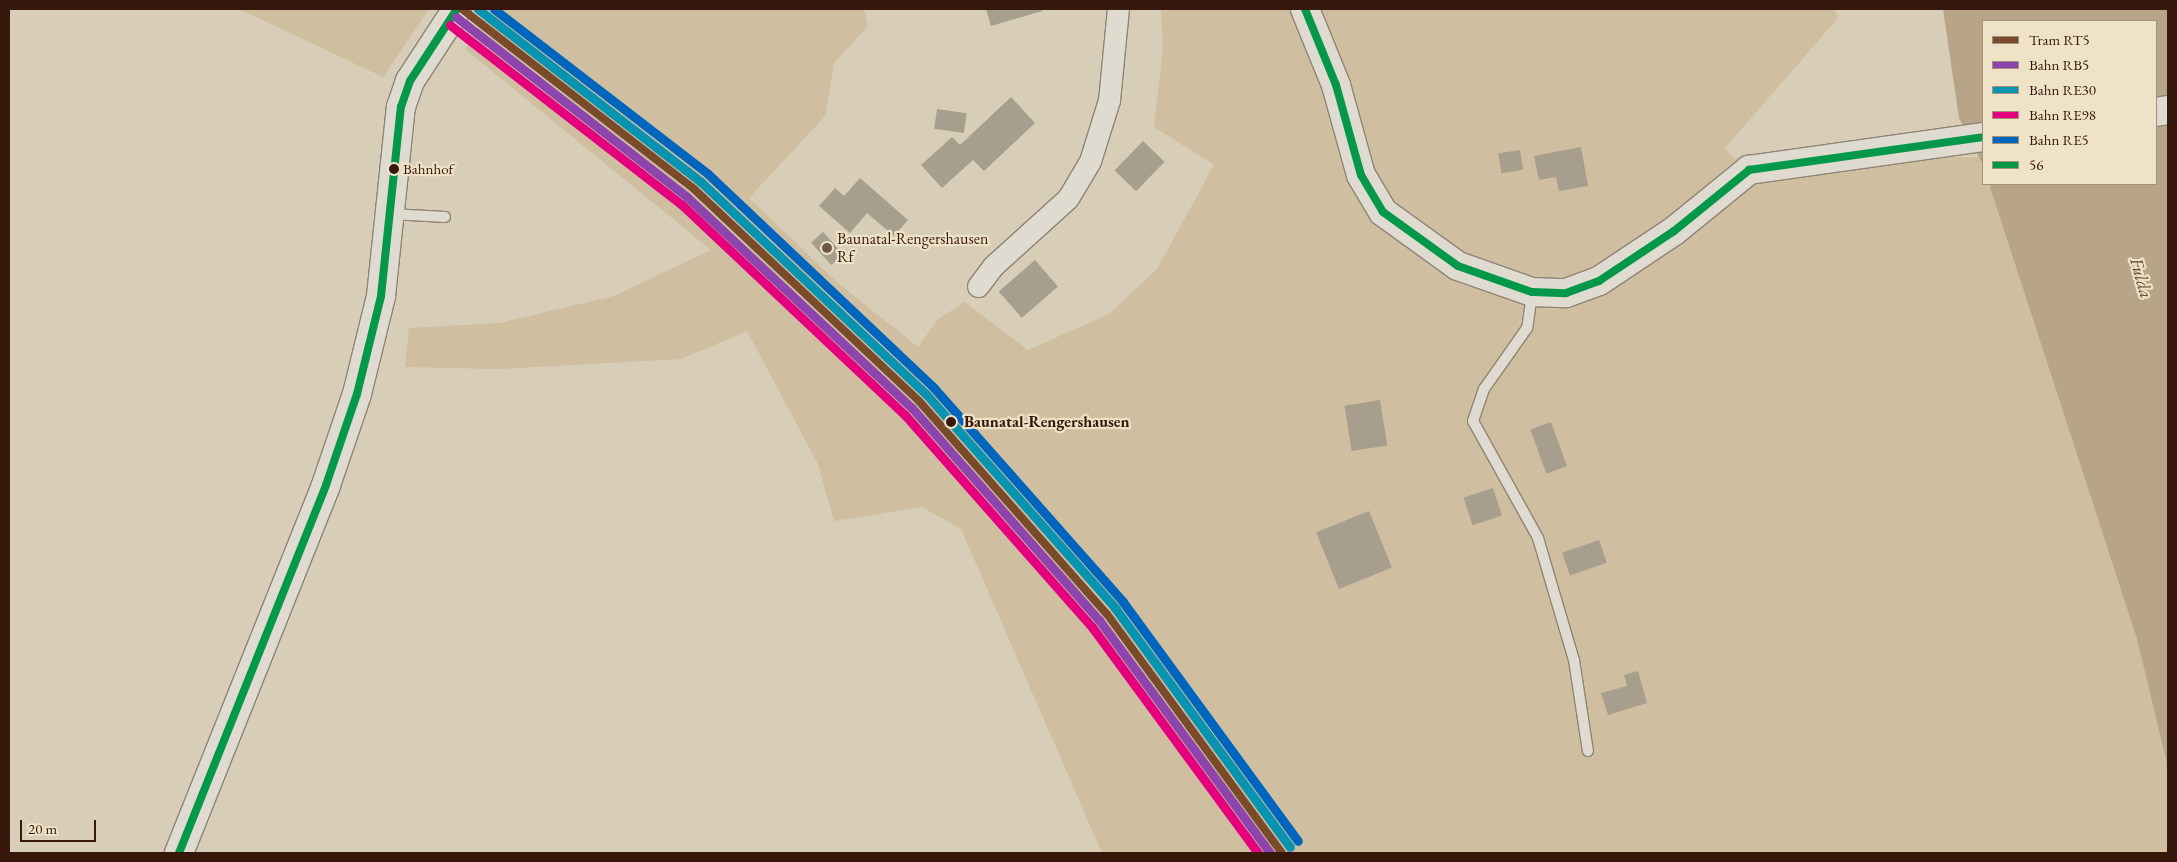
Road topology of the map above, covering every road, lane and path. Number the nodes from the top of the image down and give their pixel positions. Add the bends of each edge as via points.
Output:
1 (1118, 9) edge
2 (1305, 9) edge
3 (449, 19) edge
4 (1982, 137) edge
5 (388, 214) junction
6 (444, 217) dead end
7 (978, 286) dead end
8 (1532, 292) junction
9 (1588, 751) dead end
10 (179, 853) edge

1 - 7 street via 1109,100 1090,161 1068,198 993,266
2 - 8 street via 1336,85 1361,176 1384,212 1418,241 1477,273
3 - 5 street via 410,81 401,107
4 - 8 street via 1865,158 1749,170 1674,231 1599,281 1566,293
5 - 6 lane
5 - 10 street via 381,296 357,394 326,485
8 - 9 lane via 1527,328 1484,389 1473,421 1538,538 1574,660

